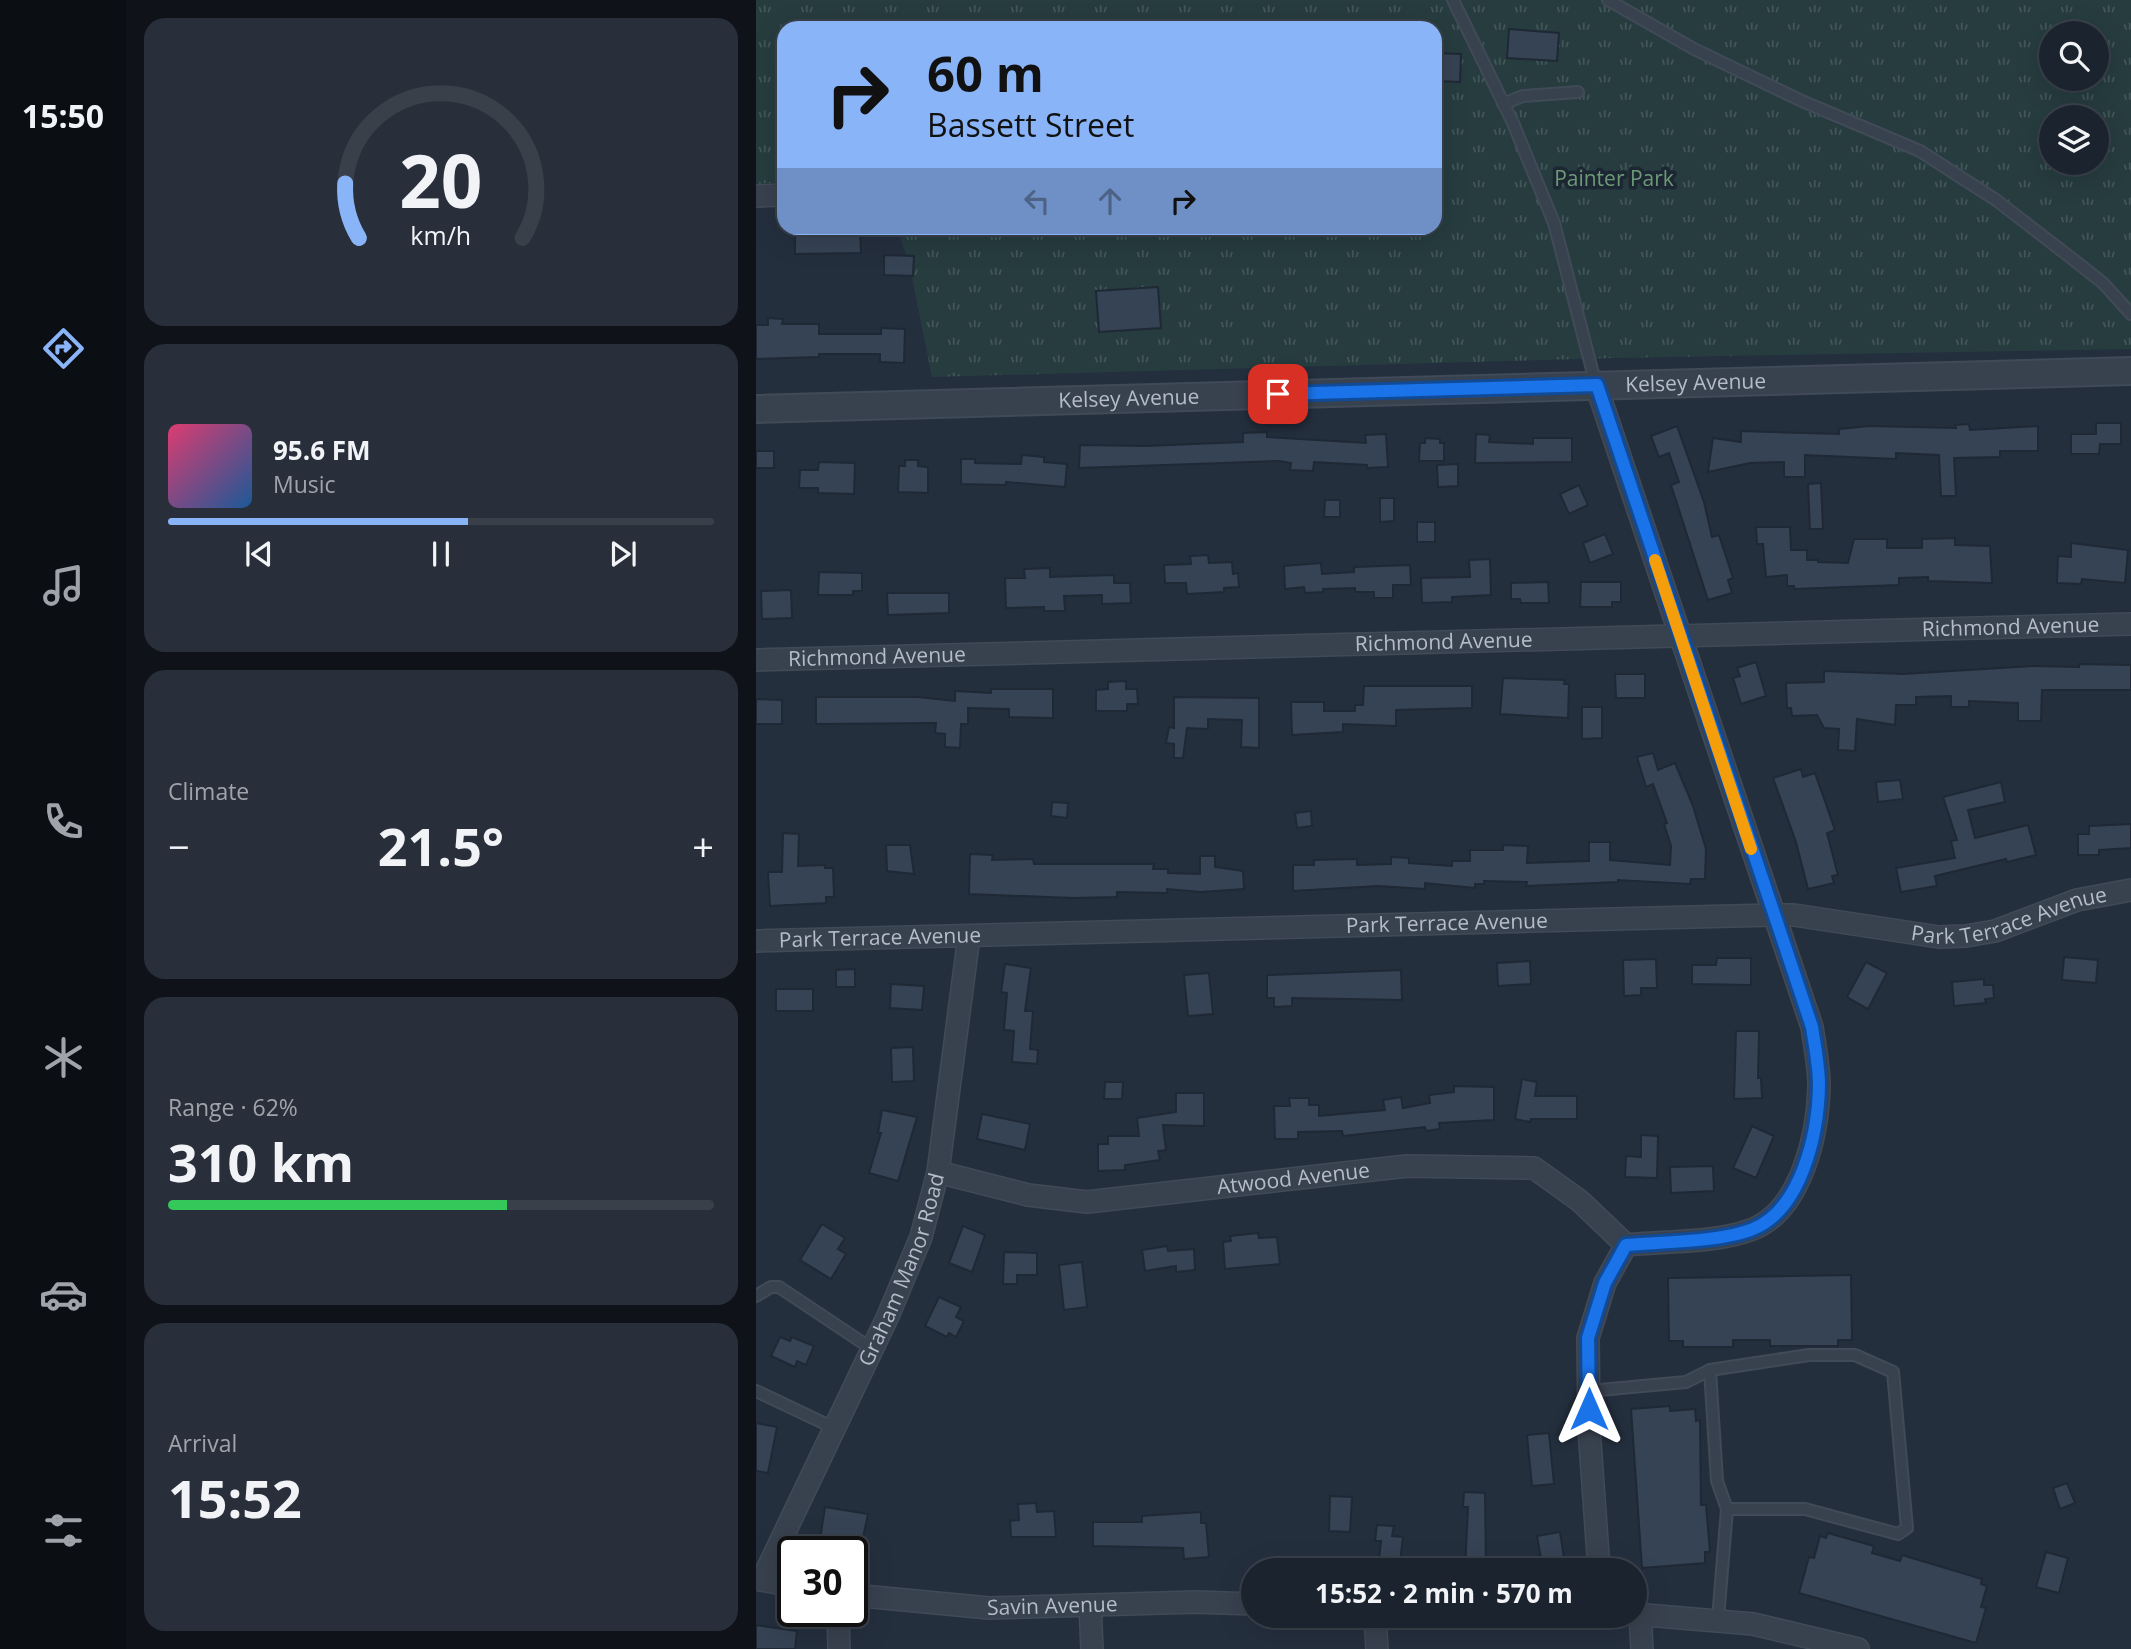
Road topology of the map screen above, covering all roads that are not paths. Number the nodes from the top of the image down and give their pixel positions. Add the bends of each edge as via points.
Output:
1 (1453, 0) edge
2 (1608, 0) edge
3 (1578, 92) dead end
4 (1503, 104) junction
5 (777, 195) edge
6 (756, 196) edge
7 (2131, 314) edge
8 (2131, 371) edge
9 (1597, 385) junction
10 (756, 409) edge
11 (2131, 624) edge
12 (1680, 637) junction
13 (756, 660) edge
14 (2131, 890) edge
15 (1773, 915) junction
16 (969, 936) junction
17 (756, 941) edge
18 (938, 1172) junction
19 (1626, 1245) junction
20 (756, 1296) edge
21 (872, 1349) junction
22 (1710, 1370) junction
23 (756, 1391) edge
24 (1588, 1391) junction
25 (834, 1428) junction
26 (1727, 1509) junction
27 (1598, 1558) edge
28 (759, 1580) edge
29 (777, 1583) edge
30 (868, 1597) edge
31 (1241, 1604) edge
32 (1090, 1605) junction
33 (1647, 1615) edge
34 (1718, 1619) junction
35 (838, 1627) edge
36 (1376, 1628) edge
37 (1639, 1628) edge
38 (839, 1649) edge
39 (1092, 1649) edge
40 (1377, 1649) edge
41 (1642, 1649) edge
42 (1858, 1649) edge

1 - 4 lane
2 - 7 lane via 1694,49 1920,151 2028,224 2103,284
3 - 4 lane via 1523,96
4 - 9 lane via 1555,223
5 - 6 street
8 - 9 street, Kelsey Avenue
9 - 10 street, Kelsey Avenue
9 - 12 street
11 - 12 street, Richmond Avenue
12 - 13 street, Richmond Avenue
12 - 15 street
14 - 15 street, Park Terrace Avenue via 2077,900 1995,932 1966,936 1939,937
15 - 16 street, Park Terrace Avenue
15 - 19 street via 1812,1027 1818,1061 1816,1118 1802,1172 1779,1211 1751,1231
16 - 17 street, Park Terrace Avenue
16 - 18 street, Graham Manor Road
18 - 19 street, Atwood Avenue via 1028,1195 1087,1202 1407,1166 1534,1168 1580,1201
18 - 21 street, Graham Manor Road via 921,1237
19 - 24 street via 1605,1283 1588,1338
20 - 21 lane via 779,1287
21 - 25 street, Graham Manor Road
22 - 24 lane via 1686,1382
22 - 26 lane via 1717,1481
22 - 26 lane via 1810,1355 1855,1355 1893,1373 1908,1528 1898,1534 1805,1509
23 - 25 lane
24 - 27 street
25 - 28 street, Graham Manor Road
26 - 34 lane
28 - 29 street
30 - 32 street, Savin Avenue via 955,1607
31 - 32 street, Savin Avenue
32 - 39 street
33 - 34 street
34 - 42 street
35 - 38 street
36 - 40 street
37 - 41 street

